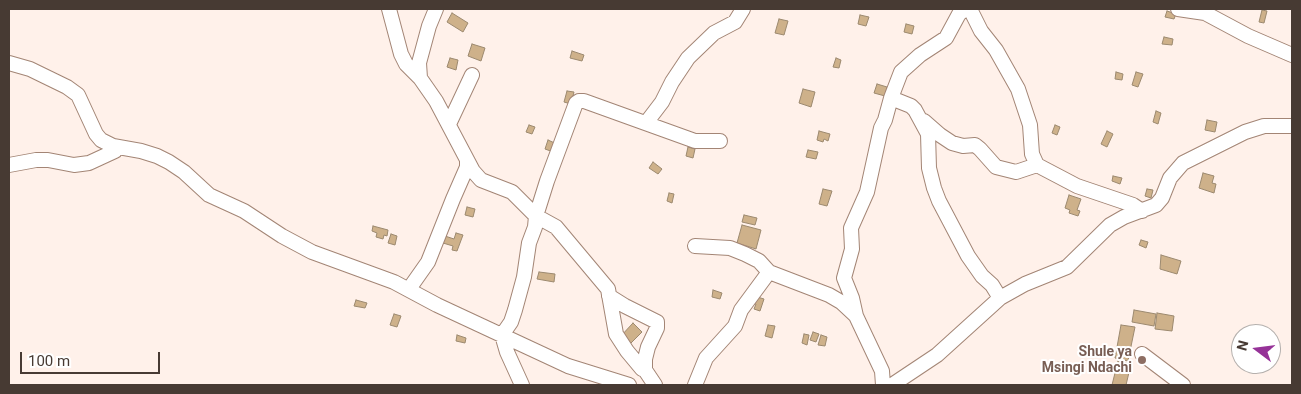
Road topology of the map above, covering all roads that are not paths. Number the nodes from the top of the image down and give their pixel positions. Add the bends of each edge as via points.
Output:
1 (389, 9) edge
2 (436, 9) edge
3 (743, 9) edge
4 (965, 9) edge
5 (970, 9) edge
6 (1178, 9) edge
7 (1292, 55) edge
8 (9, 62) edge
9 (472, 75) dead end
10 (420, 78) junction
11 (891, 98) junction
12 (918, 116) junction
13 (646, 123) junction
14 (449, 124) junction
15 (1292, 126) edge
16 (720, 141) dead end
17 (113, 146) junction
18 (467, 161) junction
19 (9, 165) edge
20 (1037, 165) junction
21 (1142, 211) junction
22 (536, 216) junction
23 (695, 246) dead end
24 (769, 272) junction
25 (409, 289) junction
26 (608, 296) junction
27 (1000, 298) junction
28 (856, 316) junction
29 (502, 335) junction
30 (1142, 354) dead end
31 (645, 370) junction
32 (522, 385) edge
33 (629, 385) edge
34 (655, 385) edge
35 (695, 385) edge
36 (891, 385) edge
37 (1183, 385) edge

1 - 10 street via 401,54
2 - 10 street via 419,64
3 - 13 street via 735,22 714,33 688,58
4 - 11 street via 946,38 900,72
5 - 20 street via 1018,89 1030,125 1032,154
6 - 7 street via 1205,13
8 - 17 street via 30,69 78,95 96,134
9 - 14 street
10 - 14 street
11 - 12 street via 911,106
11 - 28 street via 867,192 851,228 852,250 844,278
12 - 20 street via 952,143 980,148 996,167 1016,172
12 - 27 street via 928,134 929,168 939,201 968,256
13 - 16 street via 695,141
13 - 22 street via 584,101 576,103
14 - 18 street
15 - 21 street via 1264,126 1245,132 1183,164 1170,178 1156,205
17 - 19 street via 116,151 89,163 74,165 36,160
17 - 25 street via 157,156 184,172 209,195 244,211 312,252
18 - 22 street via 481,180 512,192
18 - 25 street via 468,167 428,262
20 - 21 street via 1078,186
21 - 27 street via 1110,225 1067,267
22 - 26 street via 556,227 608,289
22 - 29 street via 515,310
23 - 24 street via 730,248 758,261
24 - 28 street via 829,295
24 - 35 street via 741,310 736,326 706,358
25 - 29 street
26 - 31 street via 616,334
26 - 31 street via 657,322 645,359
27 - 36 street via 937,355
28 - 36 street
29 - 32 street
29 - 33 street via 568,366
30 - 37 street
31 - 34 street

